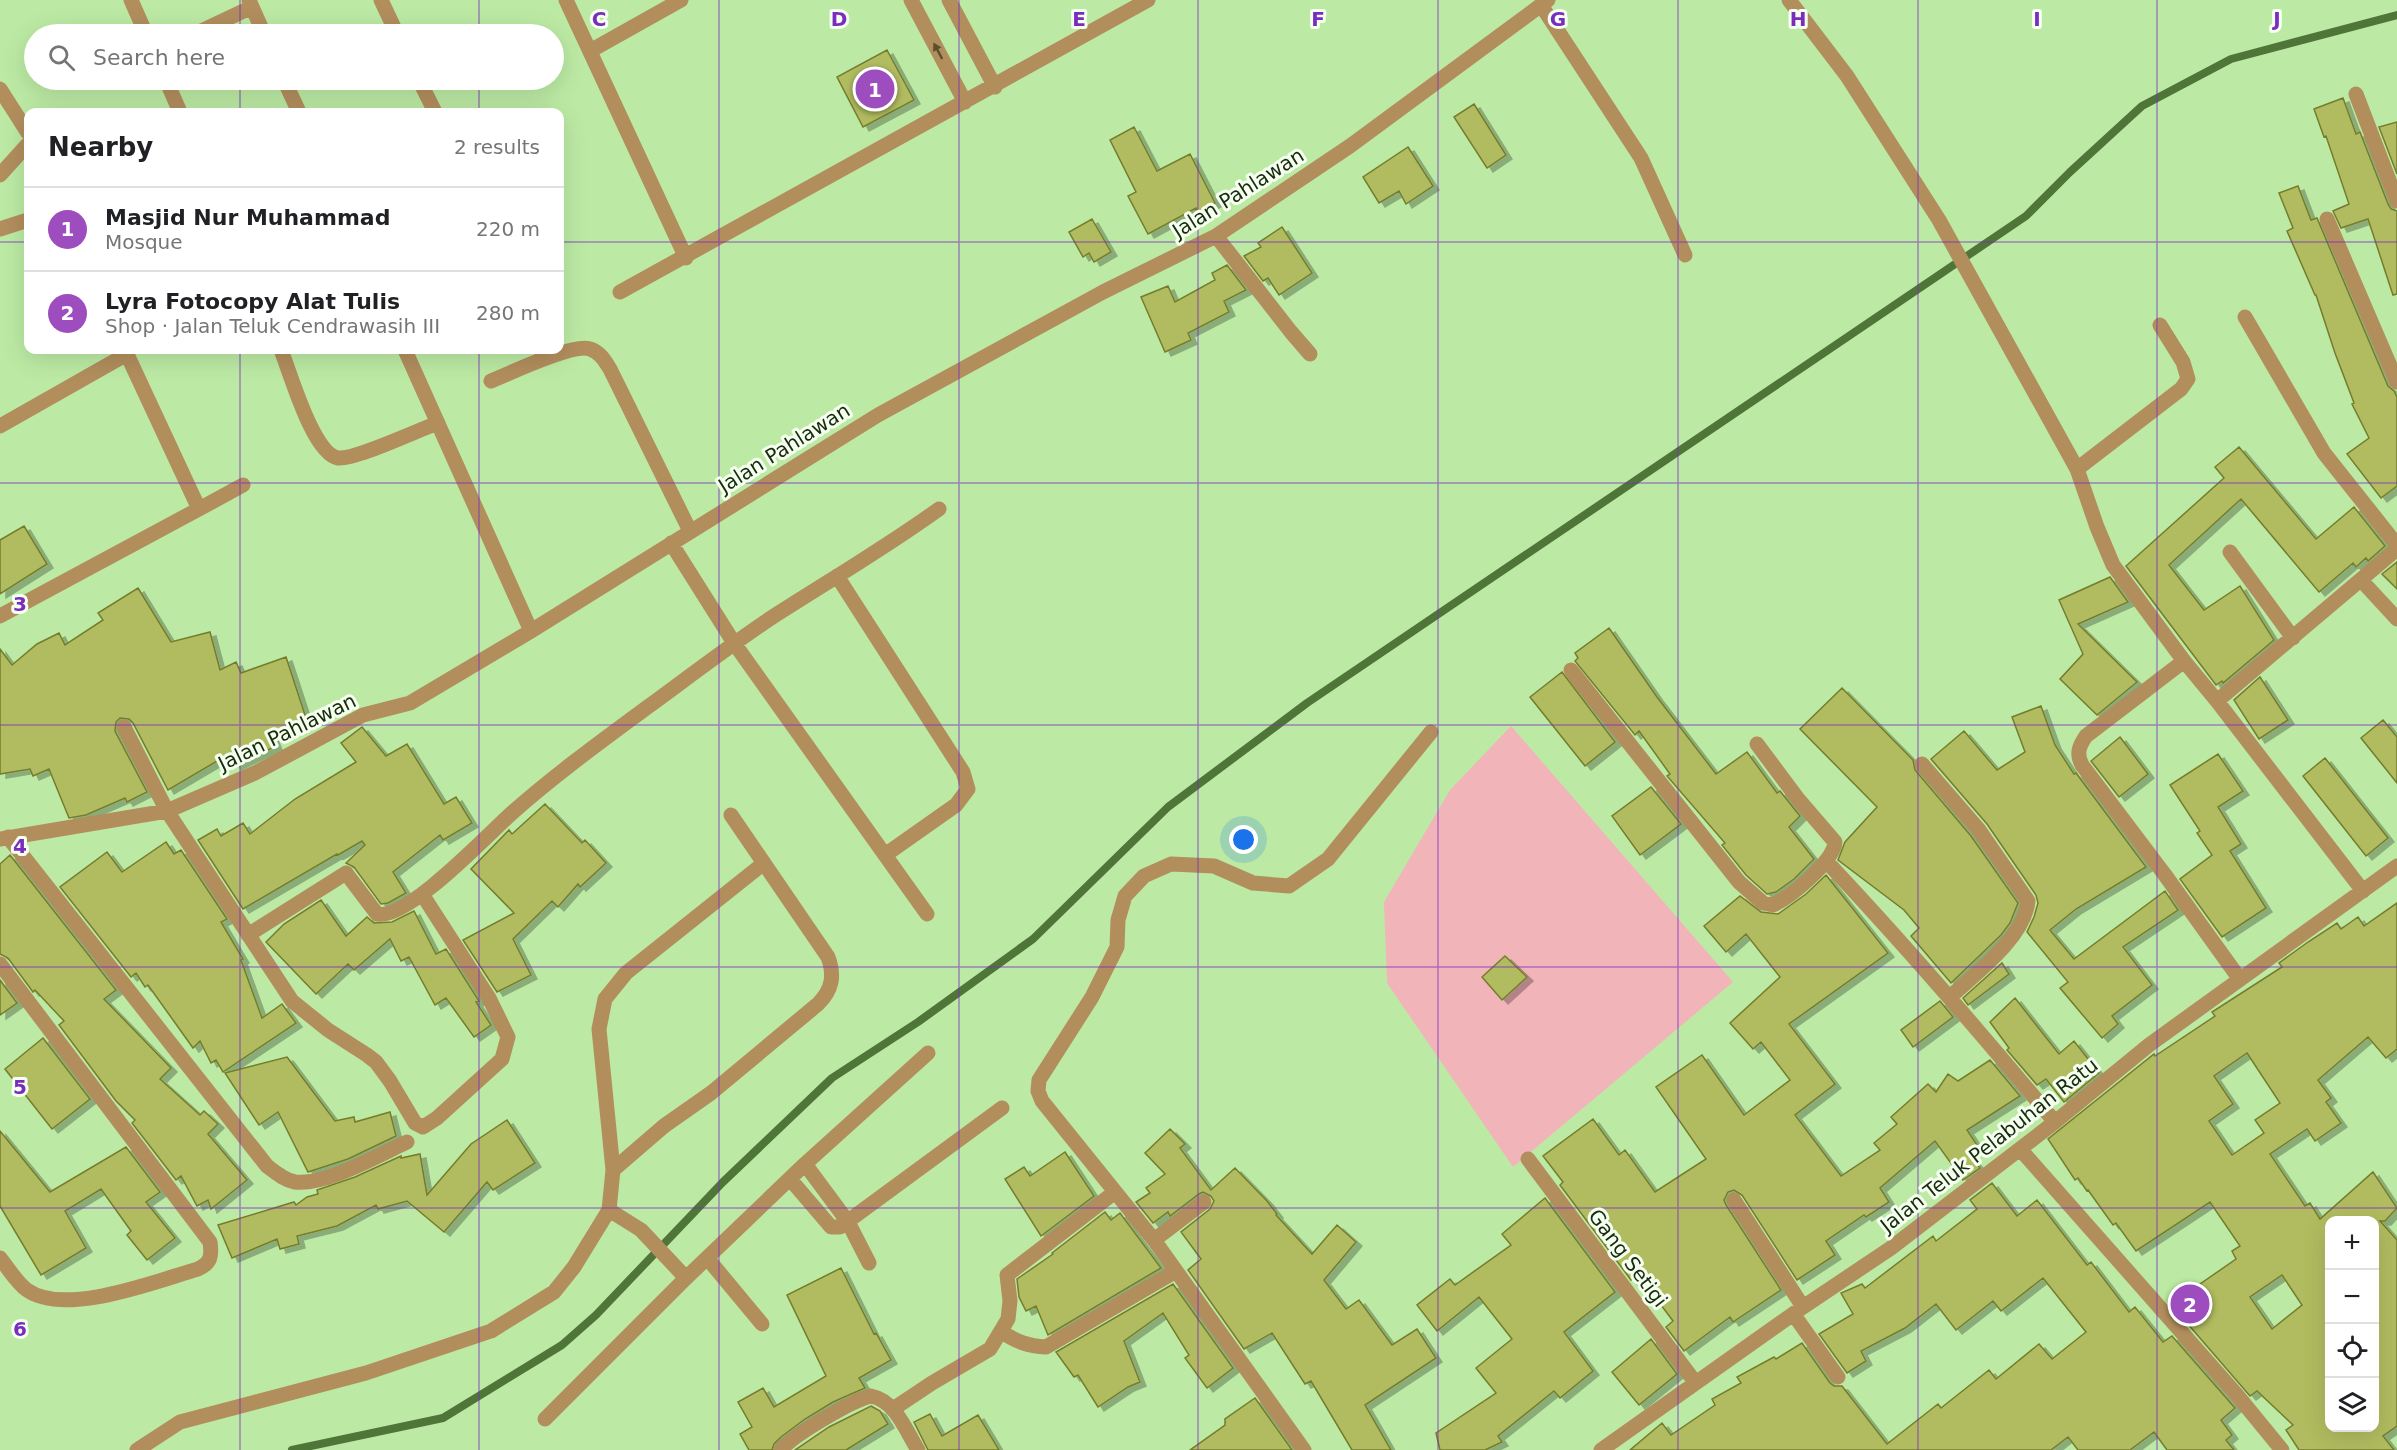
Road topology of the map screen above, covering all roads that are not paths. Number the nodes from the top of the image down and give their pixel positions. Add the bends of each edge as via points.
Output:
1 (131, 0) edge
2 (381, 0) edge
3 (566, 0) edge
4 (681, 0) edge
5 (911, 0) edge
6 (949, 0) edge
7 (1148, 0) edge
8 (1789, 0) edge
9 (1545, 2) edge
10 (251, 4) edge
11 (142, 24) edge
12 (214, 24) edge
13 (260, 24) edge
14 (392, 24) edge
15 (590, 51) junction
16 (994, 87) junction
17 (0, 89) edge
18 (170, 90) edge
19 (289, 90) edge
20 (424, 90) edge
21 (2355, 94) dead end
22 (965, 102) junction
23 (178, 108) edge
24 (297, 108) edge
25 (433, 108) edge
26 (24, 127) edge
27 (24, 148) edge
28 (0, 175) edge
29 (2397, 201) edge
30 (2327, 219) dead end
31 (24, 221) edge
32 (0, 229) edge
33 (1216, 236) junction
34 (1684, 255) dead end
35 (686, 258) junction
36 (620, 292) dead end
37 (2246, 317) dead end
38 (2160, 324) dead end
39 (564, 351) edge
40 (123, 354) edge
41 (127, 354) edge
42 (283, 354) edge
43 (407, 354) edge
44 (543, 354) edge
45 (1310, 354) dead end
46 (491, 381) dead end
47 (2397, 382) edge
48 (438, 423) junction
49 (0, 426) edge
50 (2078, 470) junction
51 (243, 485) dead end
52 (199, 508) junction
53 (939, 509) dead end
54 (690, 531) junction
55 (671, 543) junction
56 (2397, 547) edge
57 (2230, 552) dead end
58 (837, 576) junction
59 (2361, 580) junction
60 (0, 616) edge
61 (2397, 619) edge
62 (531, 631) junction
63 (2293, 638) junction
64 (734, 643) junction
65 (2184, 661) junction
66 (1571, 670) dead end
67 (2217, 701) junction
68 (124, 727) dead end
69 (1431, 732) dead end
70 (1756, 744) dead end
71 (1922, 764) dead end
72 (167, 811) junction
73 (731, 815) dead end
74 (4, 838) edge
75 (885, 855) junction
76 (1827, 862) junction
77 (764, 863) junction
78 (2397, 866) edge
79 (2363, 891) junction
80 (422, 894) junction
81 (927, 914) dead end
82 (248, 935) junction
83 (0, 964) edge
84 (2239, 978) junction
85 (1950, 997) junction
86 (928, 1053) dead end
87 (1002, 1108) dead end
88 (2055, 1122) junction
89 (407, 1142) dead end
90 (2020, 1149) junction
91 (1528, 1159) dead end
92 (805, 1164) junction
93 (613, 1170) junction
94 (790, 1179) junction
95 (1115, 1192) junction
96 (1734, 1200) dead end
97 (1204, 1202) dead end
98 (609, 1210) junction
99 (848, 1222) junction
100 (1154, 1240) junction
101 (0, 1258) edge
102 (708, 1259) junction
103 (869, 1263) dead end
104 (1176, 1271) junction
105 (686, 1278) junction
106 (1798, 1311) junction
107 (762, 1324) dead end
108 (1002, 1332) junction
109 (1838, 1377) dead end
110 (1695, 1382) junction
111 (893, 1409) junction
112 (545, 1419) dead end
113 (137, 1450) edge
114 (781, 1450) edge
115 (918, 1450) edge
116 (1304, 1450) edge
117 (1601, 1450) edge
118 (2282, 1450) edge

1 - 11 street
2 - 14 street
3 - 15 street
4 - 15 street
22 -> 5 street
6 - 16 street
7 - 16 street
8 - 50 street via 1847,76 1939,220
9 - 33 street, Jalan Pahlawan via 1350,146
9 - 34 street via 1641,158
10 - 12 street
10 - 13 street
15 - 35 street
16 - 22 street
17 - 26 street
18 - 23 street
19 - 24 street
20 - 25 street
21 - 29 street
22 - 35 street
27 - 28 street
30 - 47 street
31 - 32 street
33 - 45 street
33 - 54 street, Jalan Pahlawan via 878,415
35 - 36 street
37 - 56 street via 2324,453
38 - 50 street via 2183,362 2188,379 2181,389
39 - 54 street via 584,348 602,356
40 - 49 street
41 - 52 street
42 - 48 street via 314,436 334,457 360,453
43 - 48 street
44 - 46 street
48 - 62 street
50 - 65 street via 2113,565
51 - 52 street
52 - 60 street
53 - 58 street
54 - 55 street, Jalan Pahlawan
55 - 62 street, Jalan Pahlawan
55 - 64 street
56 - 59 street
57 - 63 street
58 - 64 street
58 - 75 street via 963,772 968,789 956,805
59 - 61 street
59 - 63 street
62 - 72 street, Jalan Pahlawan via 410,703 363,716 255,773
63 - 67 street
64 - 75 street
64 - 80 street via 573,762
65 - 67 street
65 - 84 street via 2086,736 2078,756
66 - 76 street via 1739,882 1763,903 1779,902
67 - 79 street
68 - 72 street
69 - 95 street via 1328,859 1289,886 1253,883 1214,866 1171,864 1144,876 1125,896 1118,920 1117,947 1092,997 1039,1080 1038,1091
70 - 76 street via 1833,839 1834,851
71 - 85 street via 1979,830 2028,902 2021,922 2005,944
72 - 74 street, Jalan Pahlawan
72 - 82 street
73 - 77 street
74 - 89 street via 278,1175 294,1182 327,1178
75 - 81 street
76 - 85 street
77 - 93 street via 626,973 604,999 600,1029
77 - 93 street via 828,957 832,972 830,989 818,1004
78 - 79 street, Jalan Teluk Pelabuhan Ratu
79 - 84 street, Jalan Teluk Pelabuhan Ratu
80 - 82 street via 387,914 377,914 346,873
80 - 82 street via 489,998 508,1037 502,1059 429,1126 415,1123 376,1062 292,1001
83 - 101 street via 210,1242 212,1255 207,1265 198,1269 99,1297 67,1301 40,1297 26,1289
84 - 88 street, Jalan Teluk Pelabuhan Ratu
85 - 88 street
86 - 92 street
87 - 99 street
88 - 90 street, Jalan Teluk Pelabuhan Ratu
90 - 106 street, Jalan Teluk Pelabuhan Ratu via 1891,1248
90 - 118 street
91 - 110 street, Gang Setigi
92 - 94 street
92 - 99 street
93 - 98 street
94 - 99 street via 831,1227
94 - 102 street
95 - 100 street
95 - 108 street via 1007,1275 1010,1301
96 - 106 street
97 - 100 street
98 - 105 street via 641,1230
98 - 113 street via 554,1292 491,1331 366,1373 180,1422
99 - 103 street
100 - 104 street
102 - 105 street
102 - 107 street
104 - 108 street via 1046,1347 1016,1342
104 - 116 street
105 - 112 street
106 - 109 street
106 - 110 street, Jalan Teluk Pelabuhan Ratu
108 - 111 street via 990,1349
110 - 117 street, Jalan Teluk Pelabuhan Ratu
111 - 114 street via 879,1398 867,1397
111 - 115 street

